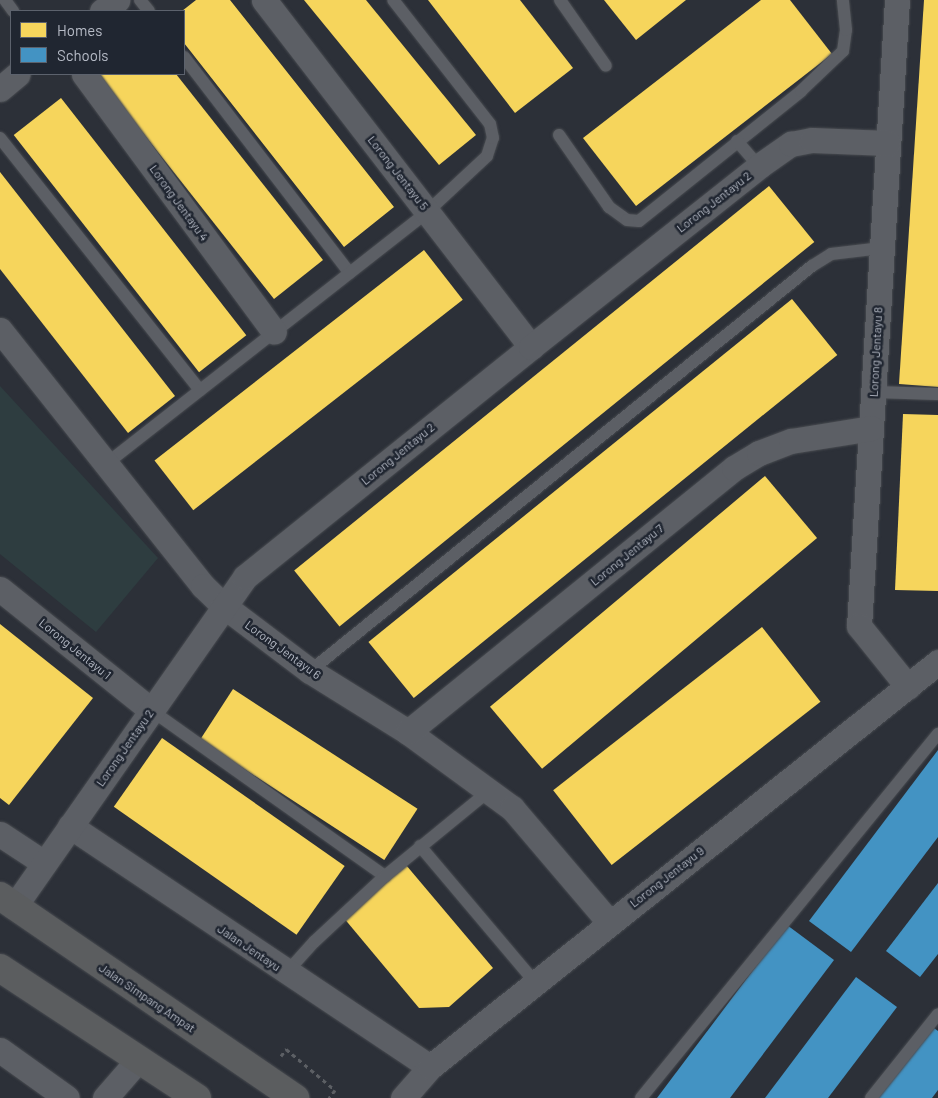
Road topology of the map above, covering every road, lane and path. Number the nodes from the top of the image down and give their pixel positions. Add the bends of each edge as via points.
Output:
1 (117, 0) edge
2 (140, 0) edge
3 (264, 0) edge
4 (393, 0) edge
5 (560, 0) edge
6 (843, 0) edge
7 (897, 0) edge
8 (103, 10) edge
9 (148, 10) edge
10 (185, 58) edge
11 (606, 66) dead end
12 (17, 75) edge
13 (85, 75) edge
14 (0, 89) edge
15 (559, 135) dead end
16 (0, 138) edge
17 (737, 141) junction
18 (888, 142) junction
19 (759, 166) junction
20 (428, 212) junction
21 (882, 248) junction
22 (350, 273) junction
23 (0, 330) edge
24 (274, 332) junction
25 (531, 347) junction
26 (200, 390) junction
27 (874, 392) junction
28 (938, 394) edge
29 (871, 428) junction
30 (106, 464) junction
31 (0, 589) edge
32 (224, 606) junction
33 (938, 662) edge
34 (310, 671) junction
35 (908, 686) junction
36 (151, 710) junction
37 (408, 732) junction
38 (938, 734) edge
39 (489, 790) junction
40 (70, 826) junction
41 (0, 834) edge
42 (420, 846) junction
43 (44, 863) junction
44 (385, 876) junction
45 (7, 902) edge
46 (610, 923) junction
47 (0, 968) edge
48 (286, 973) junction
49 (535, 982) junction
50 (938, 1014) edge
51 (0, 1050) edge
52 (138, 1060) junction
53 (430, 1067) junction
54 (335, 1090) dead end
55 (67, 1098) edge
56 (105, 1098) edge
57 (197, 1098) edge
58 (295, 1098) edge
59 (329, 1098) edge
60 (403, 1098) edge
61 (642, 1098) edge
62 (871, 1098) edge

1 - 8 street
2 - 9 lane
3 - 20 street, Lorong Jentayu 5
4 - 20 lane via 490,124 493,138 487,156
5 - 11 lane
6 - 17 lane via 846,30 843,51 801,91
7 - 18 street, Lorong Jentayu 8
10 - 22 lane
12 - 14 street
13 - 24 street, Lorong Jentayu 4
15 - 17 lane via 609,206 627,220 639,221
16 - 26 lane
17 - 19 lane
18 - 19 street, Lorong Jentayu 2 via 798,142
18 - 21 street, Lorong Jentayu 8
19 - 25 street, Lorong Jentayu 2
20 - 22 lane
20 - 25 street, Lorong Jentayu 5
21 - 27 street, Lorong Jentayu 8
21 - 34 lane via 830,254 812,266
22 - 24 lane
23 - 30 street, Lorong Jentayu 6
24 - 26 lane
25 - 32 street, Lorong Jentayu 2 via 245,577
26 - 30 lane
27 - 28 lane
27 - 29 street, Lorong Jentayu 8
29 - 35 street, Lorong Jentayu 8 via 860,626
29 - 37 street, Lorong Jentayu 7 via 791,441 759,453 734,468
30 - 32 street, Lorong Jentayu 6 via 203,586
31 - 36 street, Lorong Jentayu 1
32 - 34 street, Lorong Jentayu 6
32 - 36 street, Lorong Jentayu 2
33 - 35 street, Lorong Jentayu 9
34 - 37 street, Lorong Jentayu 6
35 - 46 street, Lorong Jentayu 9
36 - 40 street, Lorong Jentayu 2
36 - 44 lane
37 - 39 street, Lorong Jentayu 6
38 - 61 lane
39 - 42 lane
39 - 46 street, Lorong Jentayu 6 via 512,808
40 - 43 street, Lorong Jentayu 2
40 - 48 street, Jalan Jentayu
41 - 43 street
42 - 44 lane
42 - 49 lane
43 - 45 street, Lorong Jentayu 2
44 - 48 lane via 314,942
45 - 58 highway, Jalan Simpang Ampat
46 - 49 street, Lorong Jentayu 9
47 - 52 highway
48 - 53 street, Jalan Jentayu
49 - 53 street, Lorong Jentayu 9
50 - 62 lane
51 - 55 street
52 - 56 street
52 - 57 highway
53 - 60 street, Lorong Jentayu 9
54 - 59 path

